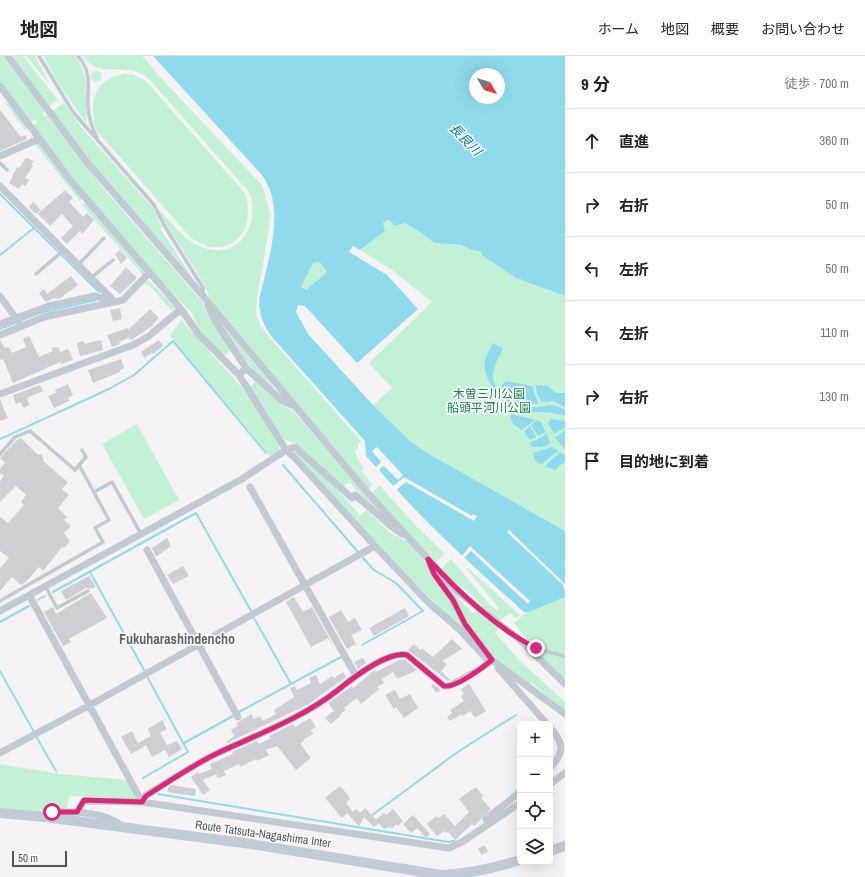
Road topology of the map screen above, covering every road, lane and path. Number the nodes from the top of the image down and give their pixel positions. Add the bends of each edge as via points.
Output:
1 (8, 56) edge
2 (39, 56) edge
3 (78, 56) edge
4 (0, 86) edge
5 (39, 139) junction
6 (99, 143) junction
7 (0, 156) edge
8 (0, 163) edge
9 (7, 170) dead end
10 (0, 186) edge
11 (104, 238) dead end
12 (63, 251) junction
13 (113, 260) dead end
14 (78, 265) junction
15 (149, 273) junction
16 (36, 274) dead end
17 (91, 278) junction
18 (0, 296) edge
19 (203, 296) junction
20 (115, 302) junction
21 (181, 308) junction
22 (17, 318) junction
23 (0, 324) edge
24 (20, 327) junction
25 (0, 335) edge
26 (246, 368) junction
27 (239, 375) junction
28 (0, 394) edge
29 (294, 406) junction
30 (82, 450) dead end
31 (286, 450) junction
32 (0, 454) edge
33 (79, 465) junction
34 (250, 487) dead end
35 (94, 492) junction
36 (141, 535) junction
37 (410, 538) junction
38 (374, 546) junction
39 (147, 550) dead end
40 (428, 559) junction
41 (306, 585) junction
42 (45, 586) junction
43 (88, 591) dead end
44 (29, 595) junction
45 (0, 601) edge
46 (0, 611) edge
47 (521, 641) junction
48 (199, 645) junction
49 (565, 656) edge
50 (492, 660) junction
51 (356, 676) junction
52 (565, 684) edge
53 (90, 705) junction
54 (565, 714) edge
55 (238, 717) dead end
56 (544, 721) edge
57 (553, 731) edge
58 (0, 754) edge
59 (553, 764) edge
60 (565, 773) edge
61 (553, 782) edge
62 (519, 793) edge
63 (142, 802) junction
64 (517, 805) edge
65 (77, 812) junction
66 (0, 813) edge
67 (45, 817) junction
68 (123, 827) junction
69 (462, 842) junction
70 (565, 846) edge
71 (553, 850) edge
72 (517, 861) edge

1 - 19 street via 86,161
2 - 6 lane via 73,112
3 - 6 lane via 89,77 88,106 91,125
4 - 5 street
5 - 7 street
5 - 15 street
6 - 19 lane via 154,205 203,288
8 - 9 lane
10 - 12 street
11 - 14 lane
12 - 14 street
12 - 16 lane
13 - 17 lane
14 - 17 street
15 - 20 street via 123,300
15 - 21 street
17 - 20 street
18 - 22 street
19 - 26 street via 215,321
19 - 29 street
20 - 22 street via 95,296 49,306
20 - 24 street via 44,318
21 - 27 street via 199,334
21 - 28 street via 149,336 133,345
22 - 23 street
22 - 24 street
24 - 25 street
26 - 27 street
26 - 29 street via 281,400
27 - 31 street
29 - 37 street
30 - 33 lane via 86,457
31 - 36 street via 242,479
31 - 37 street via 295,447 352,498 355,495 392,527
31 - 38 street
32 - 33 lane via 15,437 30,431 75,470
33 - 35 lane
34 - 41 street
35 - 36 lane via 112,482
35 - 45 lane via 109,520 95,528 103,542
36 - 42 street
37 - 40 street
38 - 41 street
38 - 50 street via 486,658
39 - 48 street
40 - 47 street via 457,591
40 - 50 street via 434,574 453,600 465,624
41 - 48 street
41 - 51 street
42 - 43 lane via 57,608
42 - 44 street
44 - 46 street
44 - 53 street
47 - 49 lane
47 - 52 street
48 - 53 street
48 - 55 street
50 - 51 street via 449,686 444,686 407,655 400,654 371,666
50 - 54 street
50 - 56 street via 503,676
51 - 63 street via 324,700 203,761 146,796
53 - 58 street
53 - 63 street
57 - 59 street via 561,745
60 - 61 street
62 - 69 street
63 - 65 street via 84,800
63 - 69 street via 449,848
64 - 69 street
65 - 67 street via 52,812
65 - 68 street via 94,814 117,822
66 - 67 main road, Route Tatsuta-Nagashima Inter
67 - 68 main road, Route Tatsuta-Nagashima Inter
68 - 72 main road, Route Tatsuta-Nagashima Inter via 250,844 442,875 470,873
70 - 71 main road

